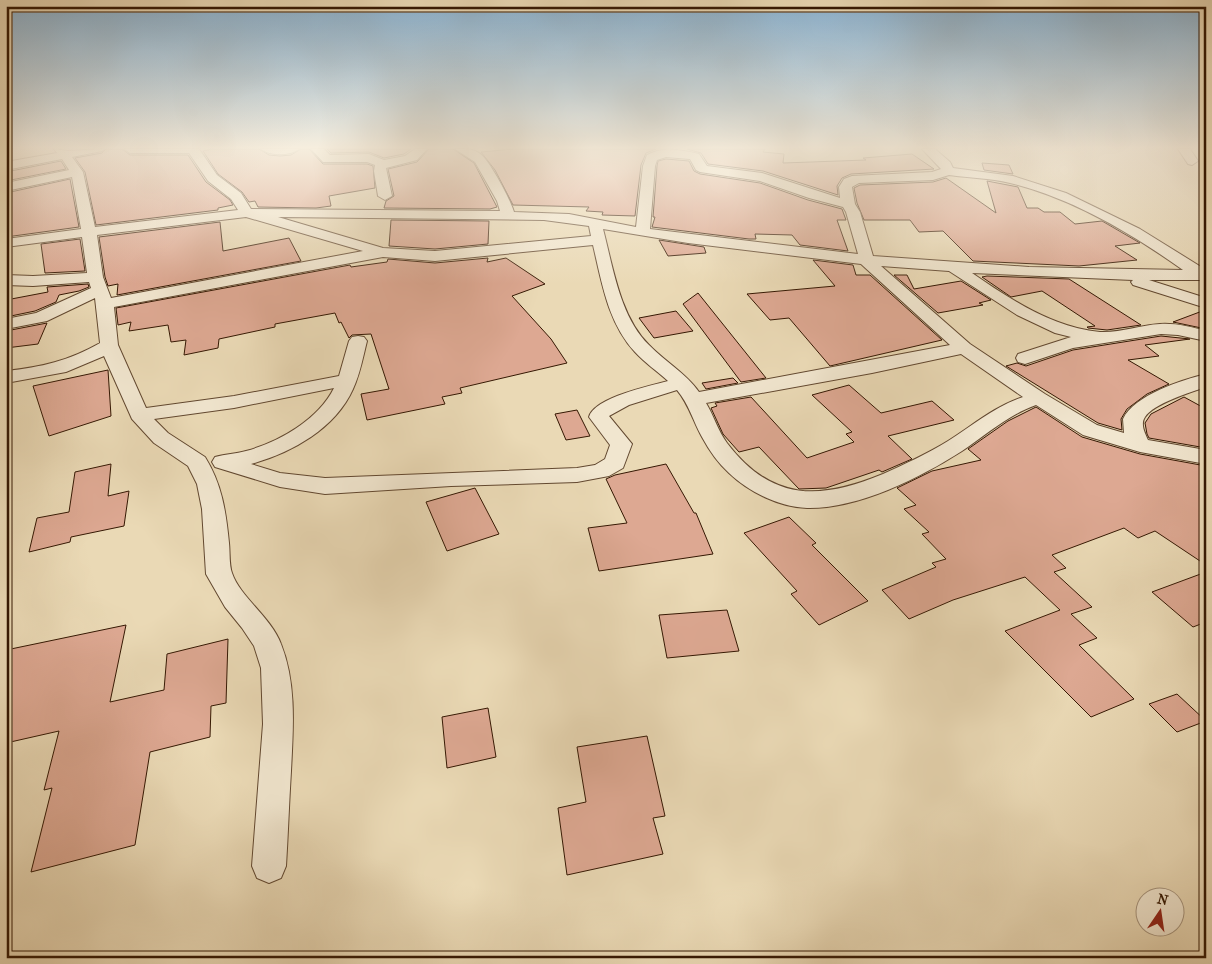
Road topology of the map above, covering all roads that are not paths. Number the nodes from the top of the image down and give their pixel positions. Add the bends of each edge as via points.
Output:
1 (81, 194) edge
2 (233, 194) edge
3 (500, 194) edge
4 (646, 194) edge
5 (808, 194) edge
6 (846, 194) edge
7 (1056, 194) edge
8 (848, 204) junction
9 (248, 213) junction
10 (508, 215) junction
11 (89, 232) junction
12 (597, 232) junction
13 (643, 232) junction
14 (64, 236) junction
15 (6, 243) edge
16 (382, 252) junction
17 (6, 258) edge
18 (867, 261) junction
19 (952, 266) junction
20 (1117, 275) junction
21 (1203, 275) edge
22 (6, 280) edge
23 (99, 290) junction
24 (1206, 303) edge
25 (6, 324) edge
26 (1206, 336) edge
27 (1101, 337) junction
28 (358, 341) dead end
29 (964, 348) junction
30 (112, 354) junction
31 (1025, 358) dead end
32 (6, 377) edge
33 (346, 380) junction
34 (1206, 380) edge
35 (687, 391) junction
36 (1038, 398) junction
37 (139, 414) junction
38 (1140, 445) junction
39 (1206, 456) edge
40 (198, 462) junction
41 (229, 462) junction
42 (268, 866) dead end

1 - 11 street
2 - 9 street
3 - 10 street
4 - 13 street
5 - 8 street
6 - 8 street
7 - 21 street via 1131,230
8 - 18 street
9 - 10 street
9 - 11 street
9 - 16 street
10 - 12 street via 562,217
11 - 14 street
11 - 23 street
12 - 13 street
12 - 16 street via 434,256
12 - 35 street via 616,306 625,326 641,348
13 - 18 street
14 - 15 street
14 - 17 street
16 - 23 street
18 - 19 street
18 - 29 street
19 - 20 street
19 - 27 street via 989,292 1047,322 1082,335
20 - 21 street
20 - 24 street
22 - 23 street via 41,280
23 - 25 street via 41,317
23 - 30 street
26 - 27 street via 1163,329
27 - 31 street
28 - 33 street
29 - 35 street via 872,367
29 - 36 street
30 - 32 street via 46,373
30 - 37 street
33 - 37 street via 234,402
33 - 41 street via 331,408 302,433 259,454
34 - 38 street via 1145,406 1135,415 1134,431
35 - 36 street via 719,449 741,473 759,486 806,500 832,498 923,465 1003,410
35 - 41 street via 622,401 600,413 599,417 620,444 615,463 601,471 577,475 325,486 260,475
36 - 38 street via 1090,430
37 - 40 street via 161,438
38 - 39 street
40 - 41 street
40 - 42 street via 214,509 219,574 234,600 267,643 275,668 278,724

